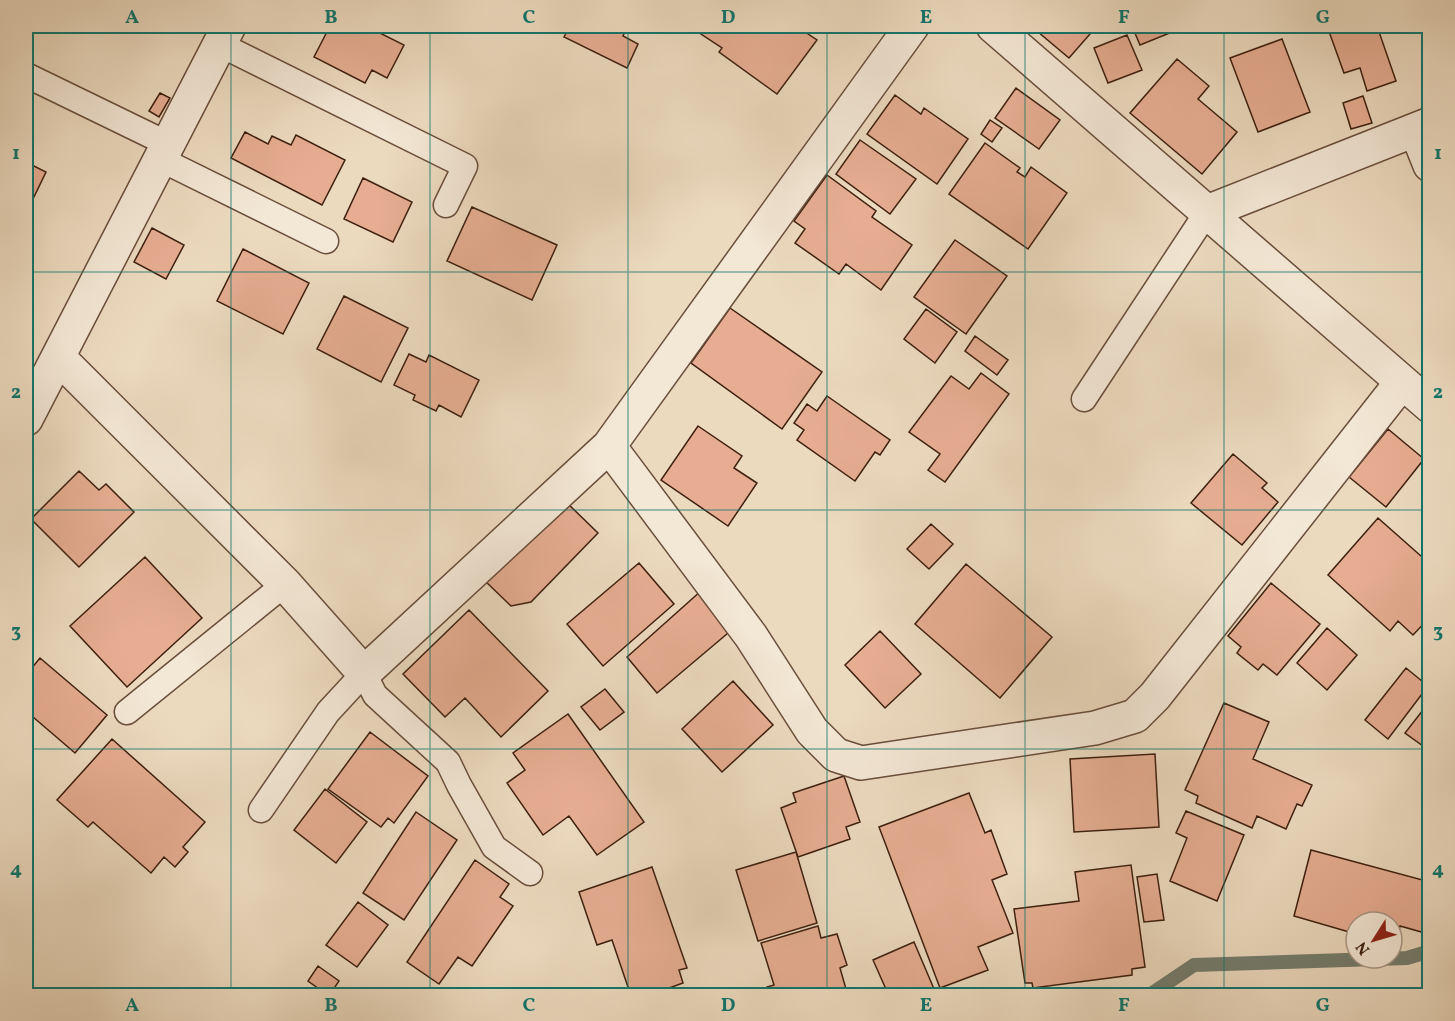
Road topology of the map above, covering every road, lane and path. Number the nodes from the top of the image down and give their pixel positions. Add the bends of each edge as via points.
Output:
1 (912, 26) edge
2 (993, 26) edge
3 (224, 35) edge
4 (26, 75) edge
5 (1423, 127) edge
6 (164, 152) junction
7 (1430, 165) edge
8 (446, 205) dead end
9 (1207, 212) junction
10 (326, 241) dead end
11 (58, 357) junction
12 (1402, 382) junction
13 (1084, 399) dead end
14 (1430, 406) edge
15 (26, 418) edge
16 (609, 446) junction
17 (285, 584) junction
18 (364, 673) junction
19 (127, 712) dead end
20 (261, 810) dead end
21 (530, 873) dead end

1 - 16 street
2 - 9 street
3 - 6 street
3 - 8 lane via 465,166
4 - 6 lane
5 - 7 street
5 - 9 street
6 - 10 lane
6 - 11 street
9 - 12 street
9 - 13 lane
11 - 15 street
11 - 17 street
12 - 14 street
12 - 16 street via 1155,696 1135,716 1095,728 861,763 836,755 812,731 751,636
16 - 18 street
17 - 18 street
17 - 19 lane
18 - 20 lane via 328,712
18 - 21 lane via 375,695 448,762 494,847

